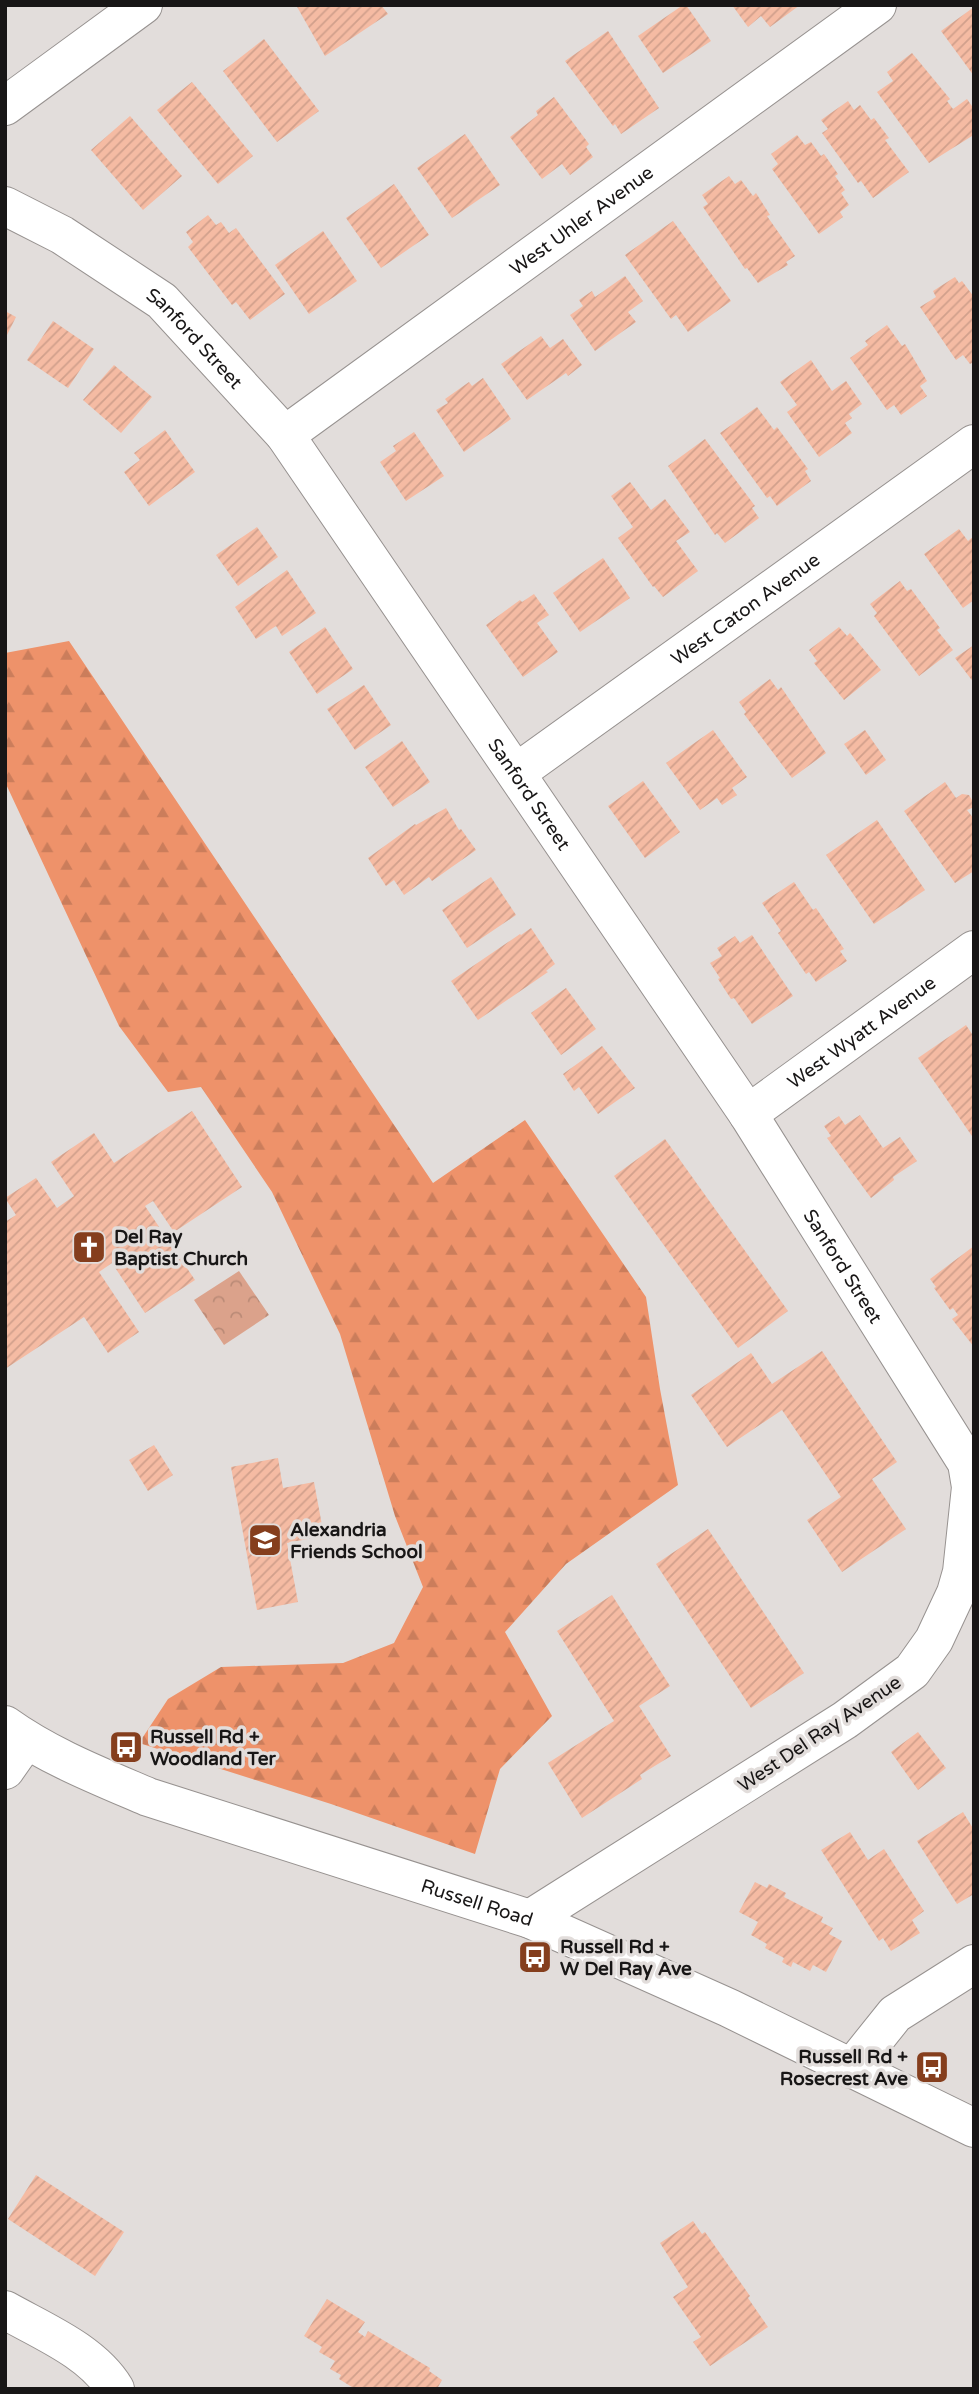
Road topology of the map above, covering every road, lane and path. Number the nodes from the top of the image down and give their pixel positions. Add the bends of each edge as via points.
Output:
1 (143, 5) edge
2 (877, 5) edge
3 (102, 17) edge
4 (5, 106) edge
5 (5, 206) edge
6 (285, 435) junction
7 (974, 444) edge
8 (516, 773) junction
9 (974, 950) edge
10 (748, 1114) junction
11 (970, 1460) edge
12 (12, 1745) edge
13 (530, 1919) junction
14 (974, 1964) edge
15 (851, 2069) junction
16 (974, 2128) edge
17 (5, 2310) edge
18 (115, 2389) edge

1 - 3 street
2 - 6 street, West Uhler Avenue
3 - 4 street
5 - 6 street, Sanford Street via 62,236 162,301
6 - 8 street, Sanford Street
7 - 8 street, West Caton Avenue
8 - 10 street, Sanford Street
9 - 10 street, West Wyatt Avenue
10 - 11 street, Sanford Street
11 - 13 street, West Del Ray Avenue via 962,1572 934,1640 912,1671 845,1720
12 - 13 street, Russell Road via 148,1797
13 - 15 street, Russell Road via 729,2008
14 - 15 street via 895,2014
15 - 16 street, Russell Road
17 - 18 street via 78,2351

